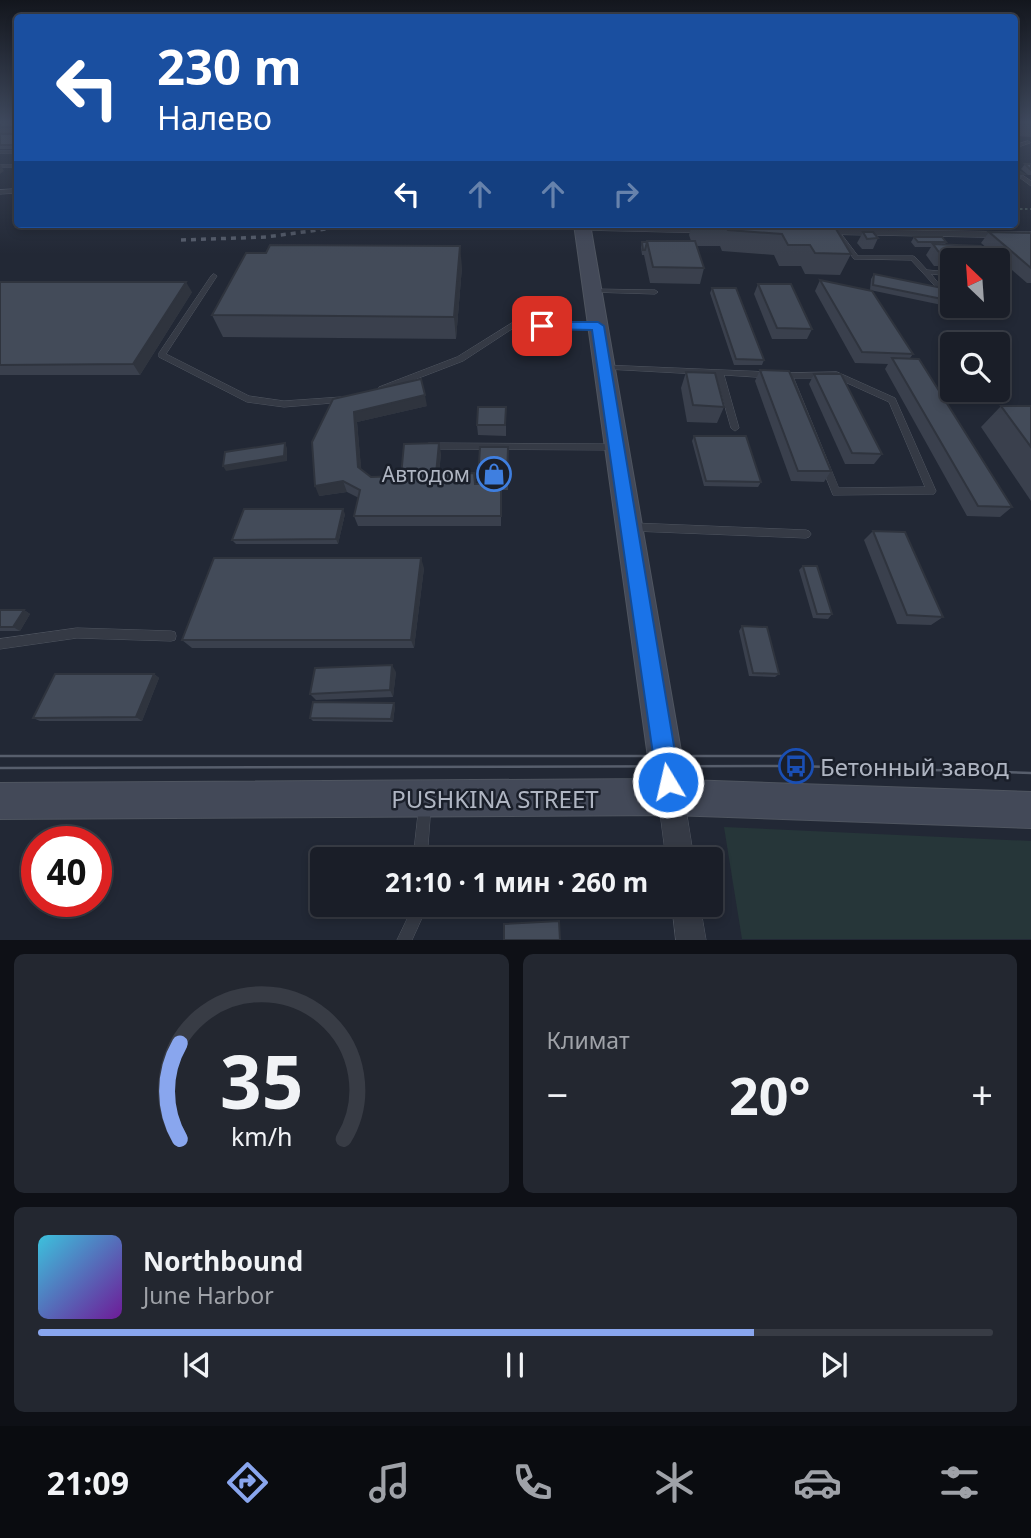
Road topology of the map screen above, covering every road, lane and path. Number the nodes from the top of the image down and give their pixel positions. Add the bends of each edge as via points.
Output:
1 (582, 228) edge
2 (651, 228) edge
3 (720, 230) edge
4 (799, 232) edge
5 (837, 232) junction
6 (1031, 235) edge
7 (925, 272) junction
8 (940, 273) edge
9 (214, 276) dead end
10 (940, 286) edge
11 (592, 291) junction
12 (655, 292) dead end
13 (598, 326) junction
14 (604, 367) junction
15 (720, 373) junction
16 (789, 376) junction
17 (371, 393) edge
18 (345, 399) edge
19 (735, 428) dead end
20 (424, 446) edge
21 (617, 447) junction
22 (629, 526) junction
23 (806, 534) dead end
24 (171, 636) dead end
25 (0, 644) edge
26 (671, 797) junction
27 (426, 799) junction
28 (0, 801) edge
29 (1031, 810) edge
30 (421, 847) edge
31 (678, 847) edge
32 (415, 917) edge
33 (688, 917) edge
34 (404, 940) edge
35 (691, 940) edge

1 - 11 street
2 - 3 street
4 - 5 street
5 - 6 street
5 - 7 lane via 856,258 914,258
7 - 8 lane
7 - 10 lane
9 - 18 lane via 162,355 247,399 284,404
11 - 12 lane
11 - 13 street
13 - 14 street
13 - 17 lane via 514,325 460,359
14 - 15 lane
14 - 21 street
15 - 16 lane
15 - 19 lane
16 - 16 lane via 837,375 892,400 931,491 836,492
20 - 21 lane
21 - 22 street
22 - 23 lane
22 - 26 street
24 - 25 lane via 77,634
26 - 27 street, PUSHKINA STREET
26 - 29 street, PUSHKINA STREET
26 - 31 street
27 - 28 street, PUSHKINA STREET
27 - 30 lane
32 - 34 lane
33 - 35 street

